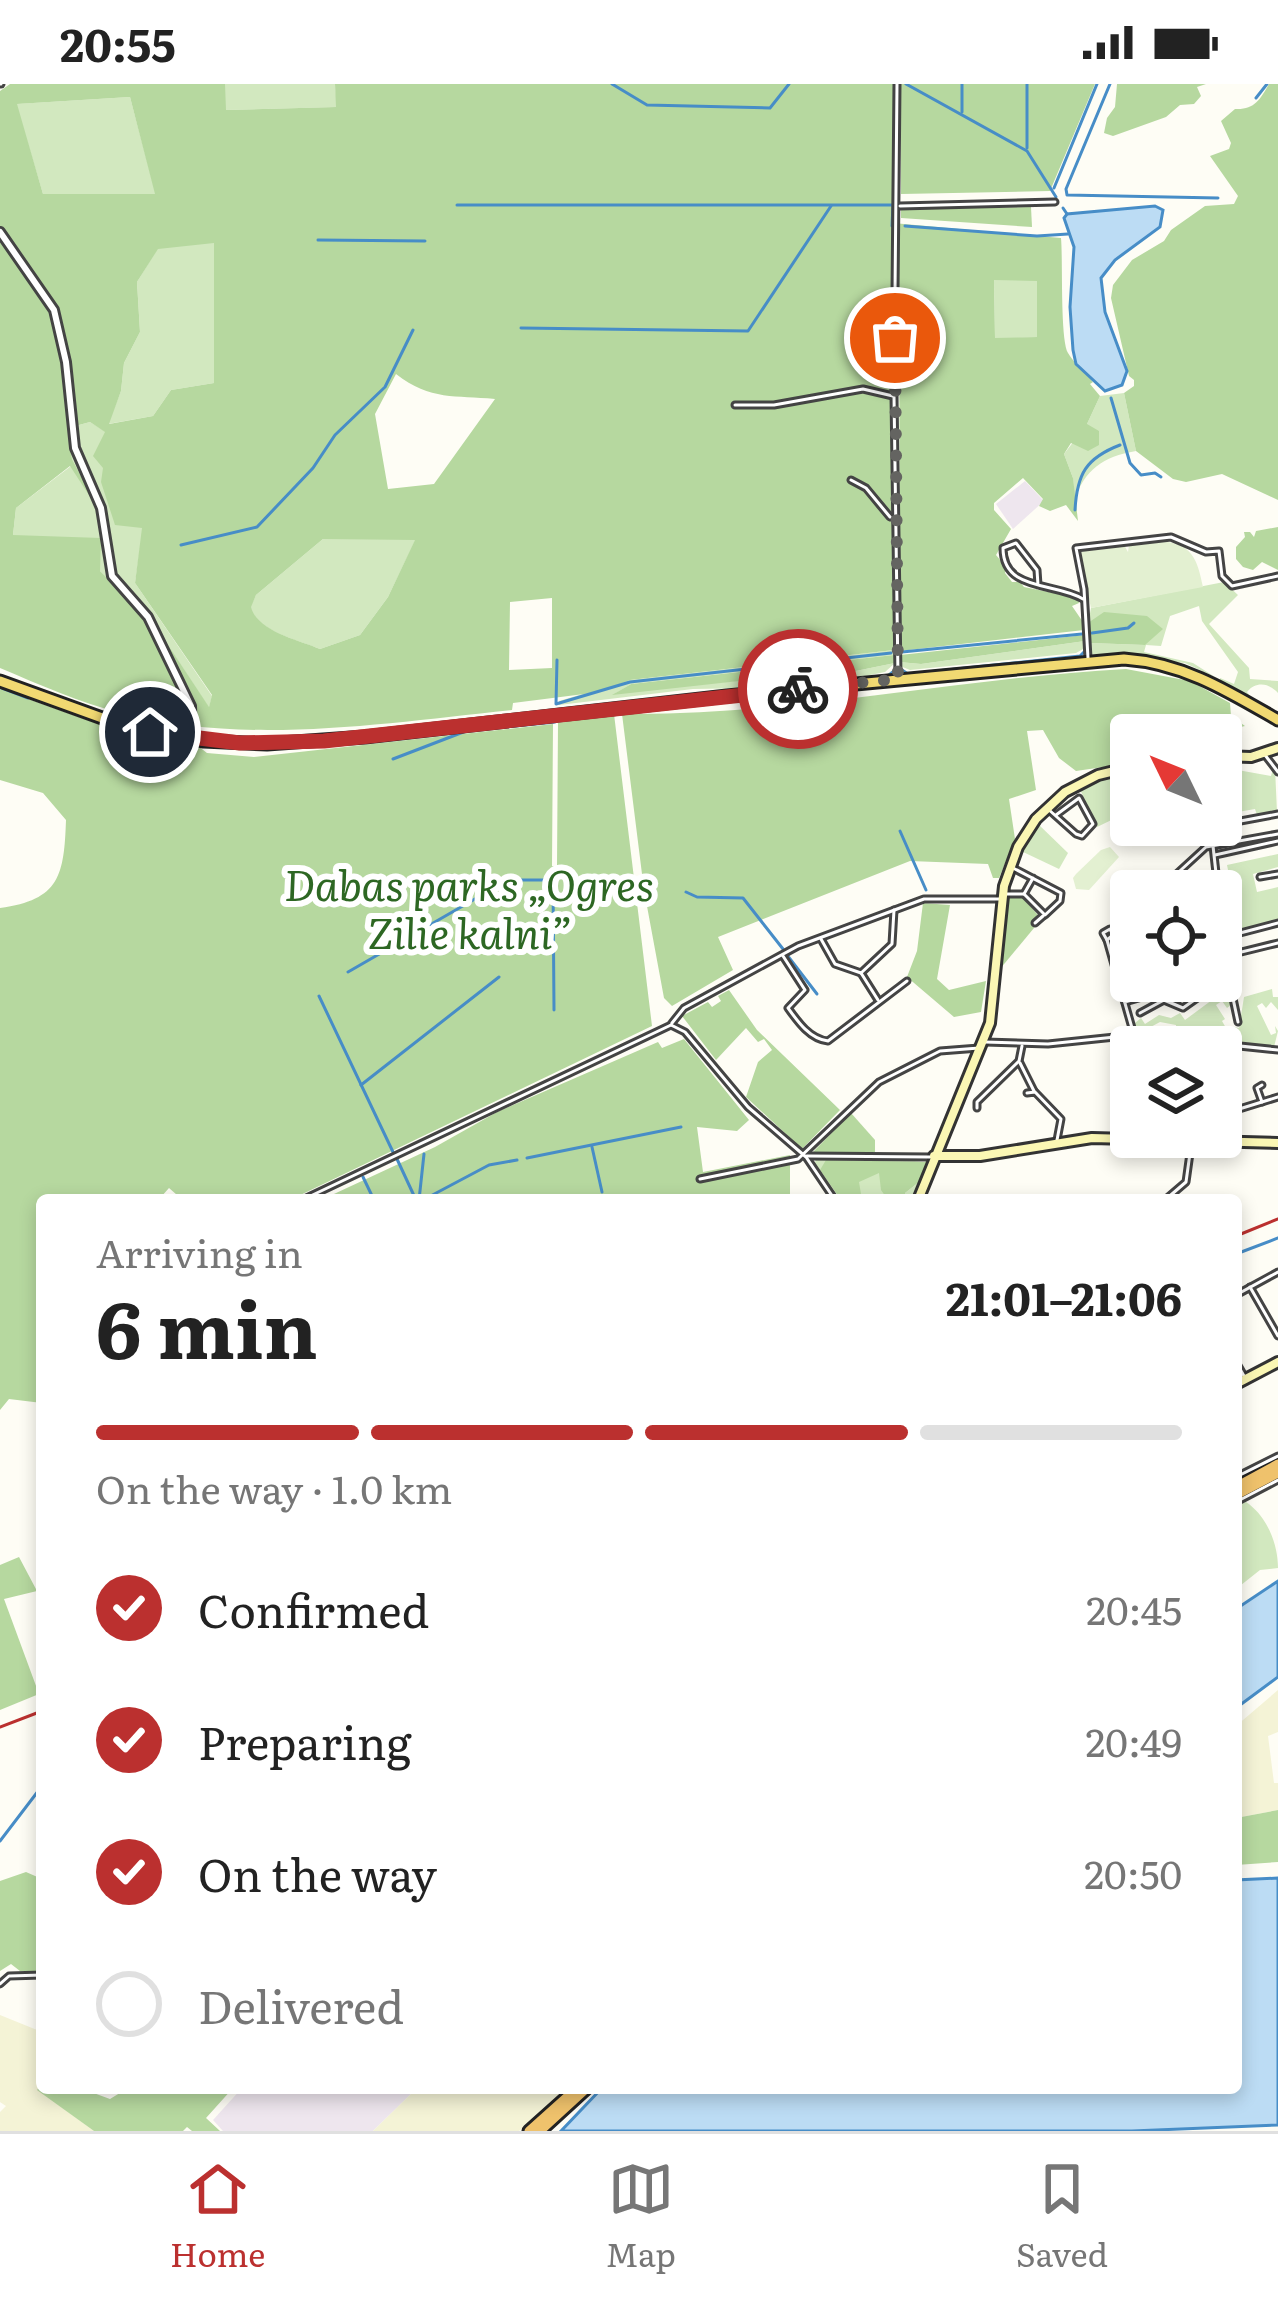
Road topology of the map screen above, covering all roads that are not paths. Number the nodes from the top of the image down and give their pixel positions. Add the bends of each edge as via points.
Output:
1 (897, 84) edge
2 (1055, 202) dead end
3 (898, 206) junction
4 (0, 232) edge
5 (894, 397) junction
6 (735, 404) dead end
7 (850, 480) dead end
8 (890, 517) dead end
9 (1127, 541) junction
10 (1127, 551) dead end
11 (1278, 576) edge
12 (1038, 585) junction
13 (1084, 600) junction
14 (1088, 660) junction
15 (898, 679) junction
16 (0, 681) edge
17 (1278, 723) edge
18 (192, 739) junction
19 (1278, 745) edge
20 (1264, 753) junction
21 (1243, 758) joint
22 (1278, 772) edge
23 (1110, 773) edge
24 (1047, 807) junction
25 (1278, 814) edge
26 (1056, 815) junction
27 (1242, 821) edge
28 (1278, 834) edge
29 (1242, 840) edge
30 (1278, 841) edge
31 (1209, 846) edge
32 (1216, 846) edge
33 (1214, 855) junction
34 (1009, 868) junction
35 (1180, 870) edge
36 (1216, 870) edge
37 (1278, 874) edge
38 (1261, 877) dead end
39 (1033, 878) junction
40 (1024, 894) junction
41 (1002, 896) junction
42 (894, 910) junction
43 (1045, 915) junction
44 (1035, 923) dead end
45 (1278, 923) edge
46 (1110, 931) edge
47 (1242, 933) edge
48 (820, 937) junction
49 (1110, 938) edge
50 (1107, 942) junction
51 (1278, 943) edge
52 (1242, 952) edge
53 (1110, 953) edge
54 (782, 955) junction
55 (861, 973) junction
56 (907, 981) dead end
57 (879, 1002) junction
58 (1124, 1002) edge
59 (1160, 1002) edge
60 (1233, 1002) edge
61 (1140, 1013) dead end
62 (1238, 1022) dead end
63 (671, 1024) junction
64 (1131, 1026) edge
65 (1110, 1037) edge
66 (982, 1045) junction
67 (1023, 1045) junction
68 (1242, 1049) edge
69 (1278, 1050) edge
70 (1018, 1061) junction
71 (1262, 1085) dead end
72 (1034, 1092) junction
73 (1027, 1093) dead end
74 (1278, 1097) edge
75 (1262, 1104) junction
76 (977, 1108) dead end
77 (1242, 1108) edge
78 (1110, 1139) edge
79 (1057, 1141) junction
80 (1242, 1143) edge
81 (1278, 1144) edge
82 (804, 1156) junction
83 (934, 1156) junction
84 (1190, 1158) edge
85 (700, 1179) dead end
86 (315, 1194) edge
87 (831, 1194) edge
88 (920, 1194) edge
89 (1172, 1194) edge
90 (1278, 1272) edge
91 (1250, 1287) junction
92 (1242, 1292) edge
93 (1278, 1336) edge
94 (1278, 1362) edge
95 (1242, 1381) edge
96 (1278, 1468) edge
97 (1242, 1483) edge
98 (1242, 1483) edge
99 (36, 1975) edge
100 (0, 1984) edge
101 (573, 2096) edge
102 (529, 2131) edge
103 (540, 2131) edge

1 - 3 street
2 - 3 street
3 - 5 street
4 - 18 street via 54,310 71,432 101,508 112,576 148,617 191,706
5 - 6 street via 863,389
5 - 15 street
7 - 8 street
9 - 10 street
9 - 11 street via 1181,538 1219,550 1222,577 1232,586
9 - 13 street via 1076,548
12 - 12 street via 1008,567 1003,548 1016,544 1037,570
12 - 13 street
13 - 14 street
14 - 15 main road
14 - 17 main road via 1167,665
15 - 18 main road via 324,741
16 - 18 main road via 127,727
19 - 20 main road
19 - 21 main road
20 - 21 main road
20 - 22 street
23 - 24 main road via 1077,784
24 - 26 street
24 - 34 main road
25 - 27 street
26 - 26 street via 1079,798 1093,824 1082,836
28 - 29 street
30 - 33 street
31 - 35 street
32 - 33 street
33 - 36 street
34 - 39 street
34 - 41 main road
37 - 38 street
39 - 40 street
39 - 43 street via 1061,893
40 - 41 street
40 - 43 street
41 - 42 street via 928,898
41 - 66 main road
42 - 48 street
42 - 55 street via 892,944
43 - 44 street
45 - 47 street
46 - 50 street via 1102,931
48 - 54 street
48 - 55 street via 835,964
49 - 50 street
50 - 53 street
51 - 52 street
54 - 57 street via 806,990 788,1008 822,1041
54 - 63 street via 684,1008
55 - 57 street
56 - 57 street
58 - 64 street
59 - 61 street
60 - 62 street
63 - 82 street
63 - 86 street
65 - 67 street
66 - 67 street
66 - 82 street via 940,1051 879,1082
66 - 83 main road
67 - 70 street
68 - 69 street
70 - 72 street
70 - 76 street
71 - 75 street
72 - 73 street
72 - 79 street via 1061,1119
74 - 75 street
75 - 77 street
78 - 79 main road
79 - 83 main road
80 - 81 main road
82 - 83 street
82 - 85 street
82 - 87 street
83 - 88 main road
84 - 89 street via 1190,1174
90 - 91 street
91 - 92 street
91 - 93 street
94 - 95 main road
96 - 97 highway
96 - 98 street
99 - 100 street
101 - 102 highway
101 - 103 highway

